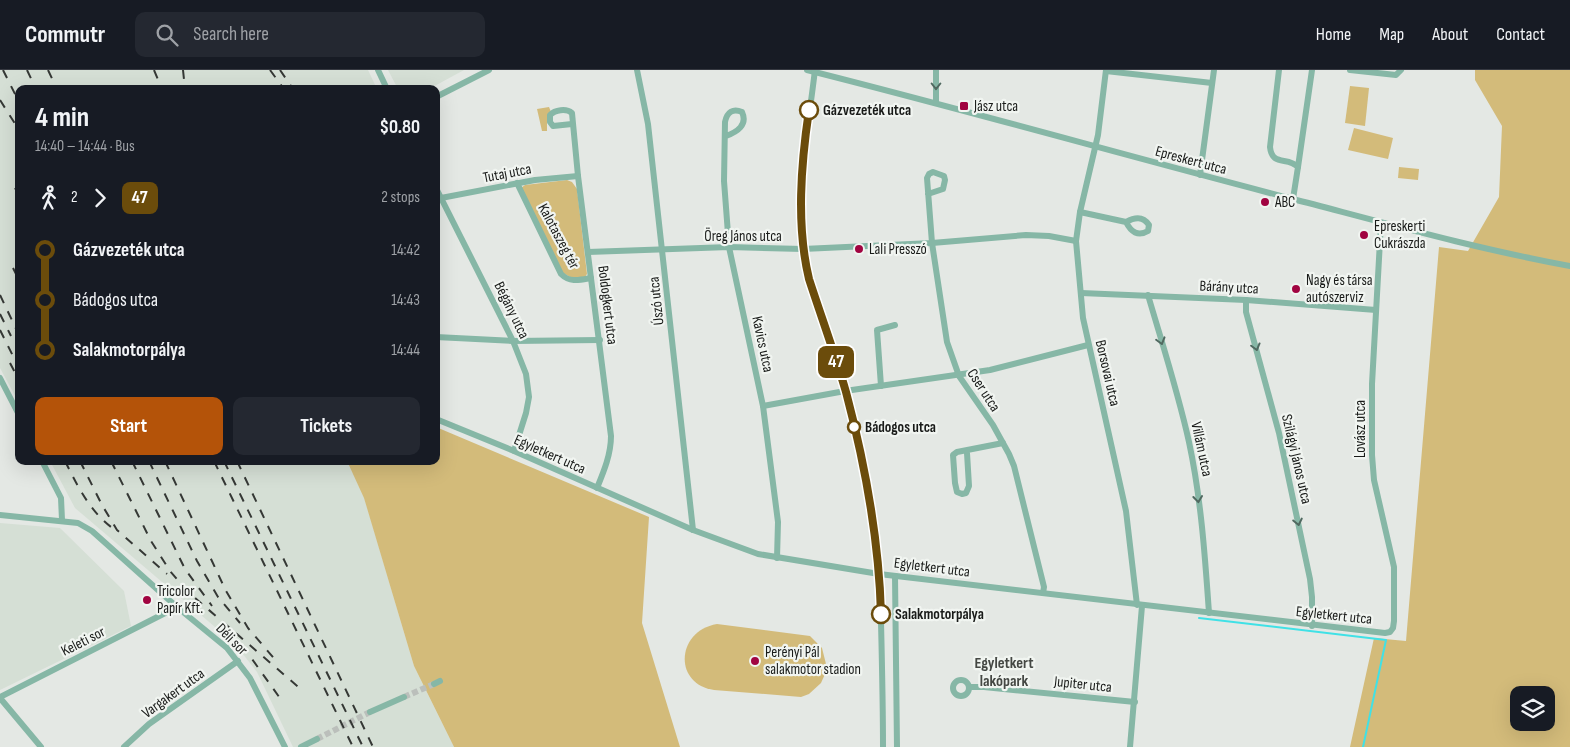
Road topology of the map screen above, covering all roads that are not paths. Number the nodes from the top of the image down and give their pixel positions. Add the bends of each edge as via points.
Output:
1 (378, 70) edge
2 (489, 70) edge
3 (637, 70) edge
4 (807, 70) edge
5 (936, 70) edge
6 (1214, 70) edge
7 (1279, 70) edge
8 (1312, 70) edge
9 (1350, 70) edge
10 (1401, 70) edge
11 (815, 71) edge
12 (1106, 71) edge
13 (1389, 72) edge
14 (1212, 83) junction
15 (385, 85) edge
16 (440, 96) edge
17 (936, 103) junction
18 (572, 124) dead end
19 (726, 136) dead end
20 (1094, 147) junction
21 (1298, 166) junction
22 (1200, 175) junction
23 (578, 176) junction
24 (517, 183) junction
25 (928, 194) dead end
26 (441, 198) joint
27 (1293, 199) junction
28 (1080, 212) junction
29 (1126, 222) dead end
30 (1381, 222) junction
31 (1076, 241) junction
32 (932, 243) junction
33 (729, 247) junction
34 (662, 249) junction
35 (803, 249) junction
36 (588, 252) junction
37 (1570, 266) edge
38 (591, 278) junction
39 (1081, 293) junction
40 (1148, 295) junction
41 (1246, 300) junction
42 (1376, 310) junction
43 (895, 326) dead end
44 (440, 337) edge
45 (600, 340) junction
46 (513, 341) junction
47 (1088, 345) junction
48 (959, 376) junction
49 (0, 378) edge
50 (881, 386) junction
51 (845, 391) junction
52 (763, 406) junction
53 (15, 407) edge
54 (440, 421) edge
55 (1003, 443) junction
56 (514, 451) junction
57 (967, 453) dead end
58 (44, 465) edge
59 (598, 488) junction
60 (0, 515) edge
61 (62, 520) junction
62 (693, 530) junction
63 (777, 558) junction
64 (879, 574) junction
65 (895, 576) junction
66 (1043, 593) junction
67 (1140, 605) junction
68 (177, 607) junction
69 (1209, 613) junction
70 (1312, 626) junction
71 (1390, 632) joint
72 (238, 661) junction
73 (969, 687) dead end
74 (0, 697) edge
75 (404, 698) tunnel mouth
76 (1135, 702) junction
77 (370, 712) tunnel mouth
78 (316, 739) tunnel mouth
79 (41, 747) edge
80 (124, 747) edge
81 (285, 747) edge
82 (301, 747) edge
83 (883, 747) edge
84 (897, 747) edge
85 (1130, 747) edge

1 - 15 street
2 - 16 street
3 - 34 street, Úszó utca via 648,124
4 - 11 street, Epreskert utca
5 -> 17 street
6 - 14 street
7 - 21 street via 1270,152 1276,159
8 - 21 street
9 - 13 street
10 - 13 street via 1396,75
11 - 17 street, Epreskert utca
11 - 35 street via 802,193
12 - 14 street
12 - 20 street, Borsovai utca
14 - 22 street
17 - 20 street, Epreskert utca
18 - 23 street, Boldogkert utca
19 - 33 street, Kavics utca via 724,181
20 - 22 street, Epreskert utca
20 - 28 street, Borsovai utca
21 - 27 street
22 - 27 street, Epreskert utca
23 - 24 street, Tutaj utca
23 - 36 street, Boldogkert utca
24 - 26 street, Tutaj utca
24 - 38 street, Kalotaszeg tér via 561,274 573,281
25 - 32 street, Cser utca
26 - 46 street, Bégány utca
27 - 30 street, Epreskert utca
28 - 29 street
28 - 31 street, Borsovai utca
30 - 37 street, Epreskert utca
30 - 42 street, Lovász utca
31 - 32 street, Öreg János utca via 1026,235
31 - 39 street, Borsovai utca
32 - 35 street, Öreg János utca
32 - 48 street, Cser utca via 946,335
33 - 34 street, Öreg János utca
33 - 35 street, Öreg János utca
33 - 52 street, Kavics utca
34 - 36 street, Öreg János utca
34 - 62 street, Úszó utca
35 - 51 street via 809,279
36 - 38 street, Boldogkert utca
38 - 45 street, Boldogkert utca
39 - 40 street, Bárány utca
39 - 47 street, Borsovai utca
40 - 41 street, Bárány utca
40 -> 69 street, Villám utca via 1177,392 1192,460 1205,551
41 - 42 street, Bárány utca
41 -> 70 street, Szilágyi János utca via 1246,312 1279,433 1310,579
42 - 71 street, Lovász utca via 1372,455 1374,480 1394,567 1394,621
43 - 50 street via 877,330
44 - 46 street
45 - 46 street
45 - 59 street, Boldogkert utca via 611,446
46 - 56 street, Bégány utca via 526,374 529,397
47 - 48 street
47 - 67 street, Borsovai utca via 1123,495
48 - 50 street
48 - 55 street, Cser utca
49 - 53 street
50 - 51 street
51 - 52 street
51 - 64 street via 876,537
52 - 63 street, Kavics utca via 778,522
54 - 56 street, Egyletkert utca
55 - 57 street via 953,455 957,492 962,494 966,494 969,486
55 - 66 street, Cser utca via 1014,466
56 - 59 street, Egyletkert utca
58 - 61 street via 61,498
59 - 62 street, Egyletkert utca
60 - 61 street, Déli sor
61 - 68 street, Déli sor via 78,523 92,531
62 - 63 street, Egyletkert utca via 748,551
63 - 64 street, Egyletkert utca
64 - 65 street, Egyletkert utca
64 - 83 street
65 - 66 street, Egyletkert utca
65 - 84 street
66 - 67 street, Egyletkert utca
67 - 69 street, Egyletkert utca
67 - 76 street, Borsovai utca
68 - 72 street, Déli sor
68 - 74 street, Keleti sor
69 - 70 street, Egyletkert utca
70 - 71 street, Egyletkert utca
72 - 80 street, Vargakert utca via 149,724
72 - 81 street, Déli sor
73 - 76 street, Jupiter utca
74 - 79 street
75 - 77 street
76 - 85 street, Borsovai utca
78 - 82 street

